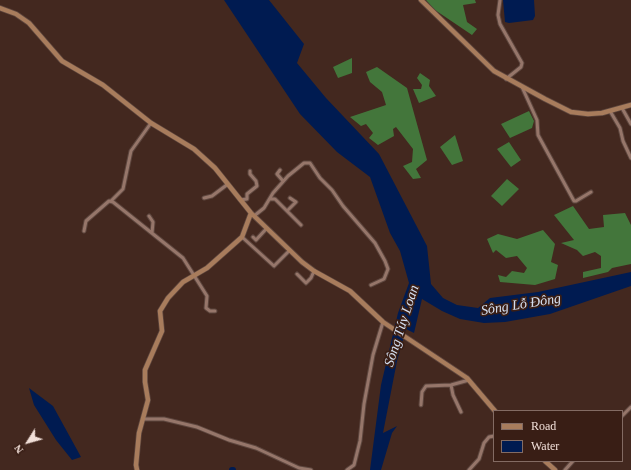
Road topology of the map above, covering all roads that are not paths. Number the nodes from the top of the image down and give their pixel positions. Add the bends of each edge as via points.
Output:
1 (421, 0) edge
2 (500, 0) edge
3 (0, 8) edge
4 (506, 78) junction
5 (522, 87) junction
6 (631, 105) edge
7 (622, 108) junction
8 (610, 111) junction
9 (151, 123) junction
10 (631, 124) edge
11 (631, 145) edge
12 (626, 148) junction
13 (631, 158) edge
14 (280, 170) dead end
15 (250, 171) dead end
16 (283, 181) junction
17 (228, 184) junction
18 (591, 192) dead end
19 (204, 198) dead end
20 (290, 198) dead end
21 (270, 199) junction
22 (240, 200) junction
23 (111, 201) junction
24 (288, 210) junction
25 (253, 215) junction
26 (149, 216) dead end
27 (301, 225) dead end
28 (267, 228) junction
29 (84, 231) dead end
30 (152, 233) junction
31 (242, 237) junction
32 (253, 237) dead end
33 (290, 250) junction
34 (314, 271) junction
35 (297, 274) dead end
36 (193, 275) junction
37 (371, 286) dead end
38 (215, 311) dead end
39 (383, 322) junction
40 (469, 380) junction
41 (452, 385) junction
42 (421, 405) dead end
43 (631, 407) edge
44 (494, 410) edge
45 (461, 412) dead end
46 (623, 415) edge
47 (143, 419) junction
48 (493, 436) edge
49 (546, 462) edge
50 (572, 462) edge
51 (138, 470) edge
52 (311, 470) edge
53 (347, 470) edge
54 (469, 470) edge
55 (555, 470) edge
56 (565, 470) edge

1 - 4 street via 494,72
2 - 4 street via 500,24 522,63 521,67
3 - 9 street via 16,14 29,23 62,61 103,85
4 - 5 street
5 - 8 street via 571,112 588,114
5 - 18 street via 537,120 538,135 574,200
6 - 7 street
7 - 8 street
7 - 10 street
8 - 12 street via 620,128
9 - 17 street via 194,149
9 - 23 street via 130,150 123,189
11 - 12 street
12 - 13 street
14 - 16 street via 277,174
15 - 22 street via 257,186 247,194 246,200
16 - 21 street
16 - 37 street via 304,163 310,163 374,243 385,261 388,269 384,279
17 - 19 street via 212,196
17 - 22 street
20 - 24 street via 296,202
21 - 24 street via 275,198
21 - 25 street
22 - 25 street
23 - 29 street via 86,221
23 - 30 street
24 - 27 street
25 - 28 street
25 - 31 street
26 - 30 street via 154,222
28 - 32 street via 256,240
28 - 33 street
30 - 36 street via 183,258
31 - 33 street via 274,266
31 - 36 street via 223,255
33 - 34 street
34 - 35 street via 306,284
34 - 39 street via 350,291
36 - 38 street via 208,296 206,308
36 - 47 street via 168,298 160,311 162,331 145,370 144,382 148,400
39 - 40 street
39 - 53 street via 373,355 360,441 354,465
40 - 41 street
40 - 44 street
41 - 42 street via 426,386 422,392
41 - 45 street
43 - 46 street
47 - 51 street via 139,433 136,465
47 - 52 street via 164,419 198,427 256,448 299,468
48 - 54 street via 484,443 479,459
49 - 55 street
50 - 56 street

